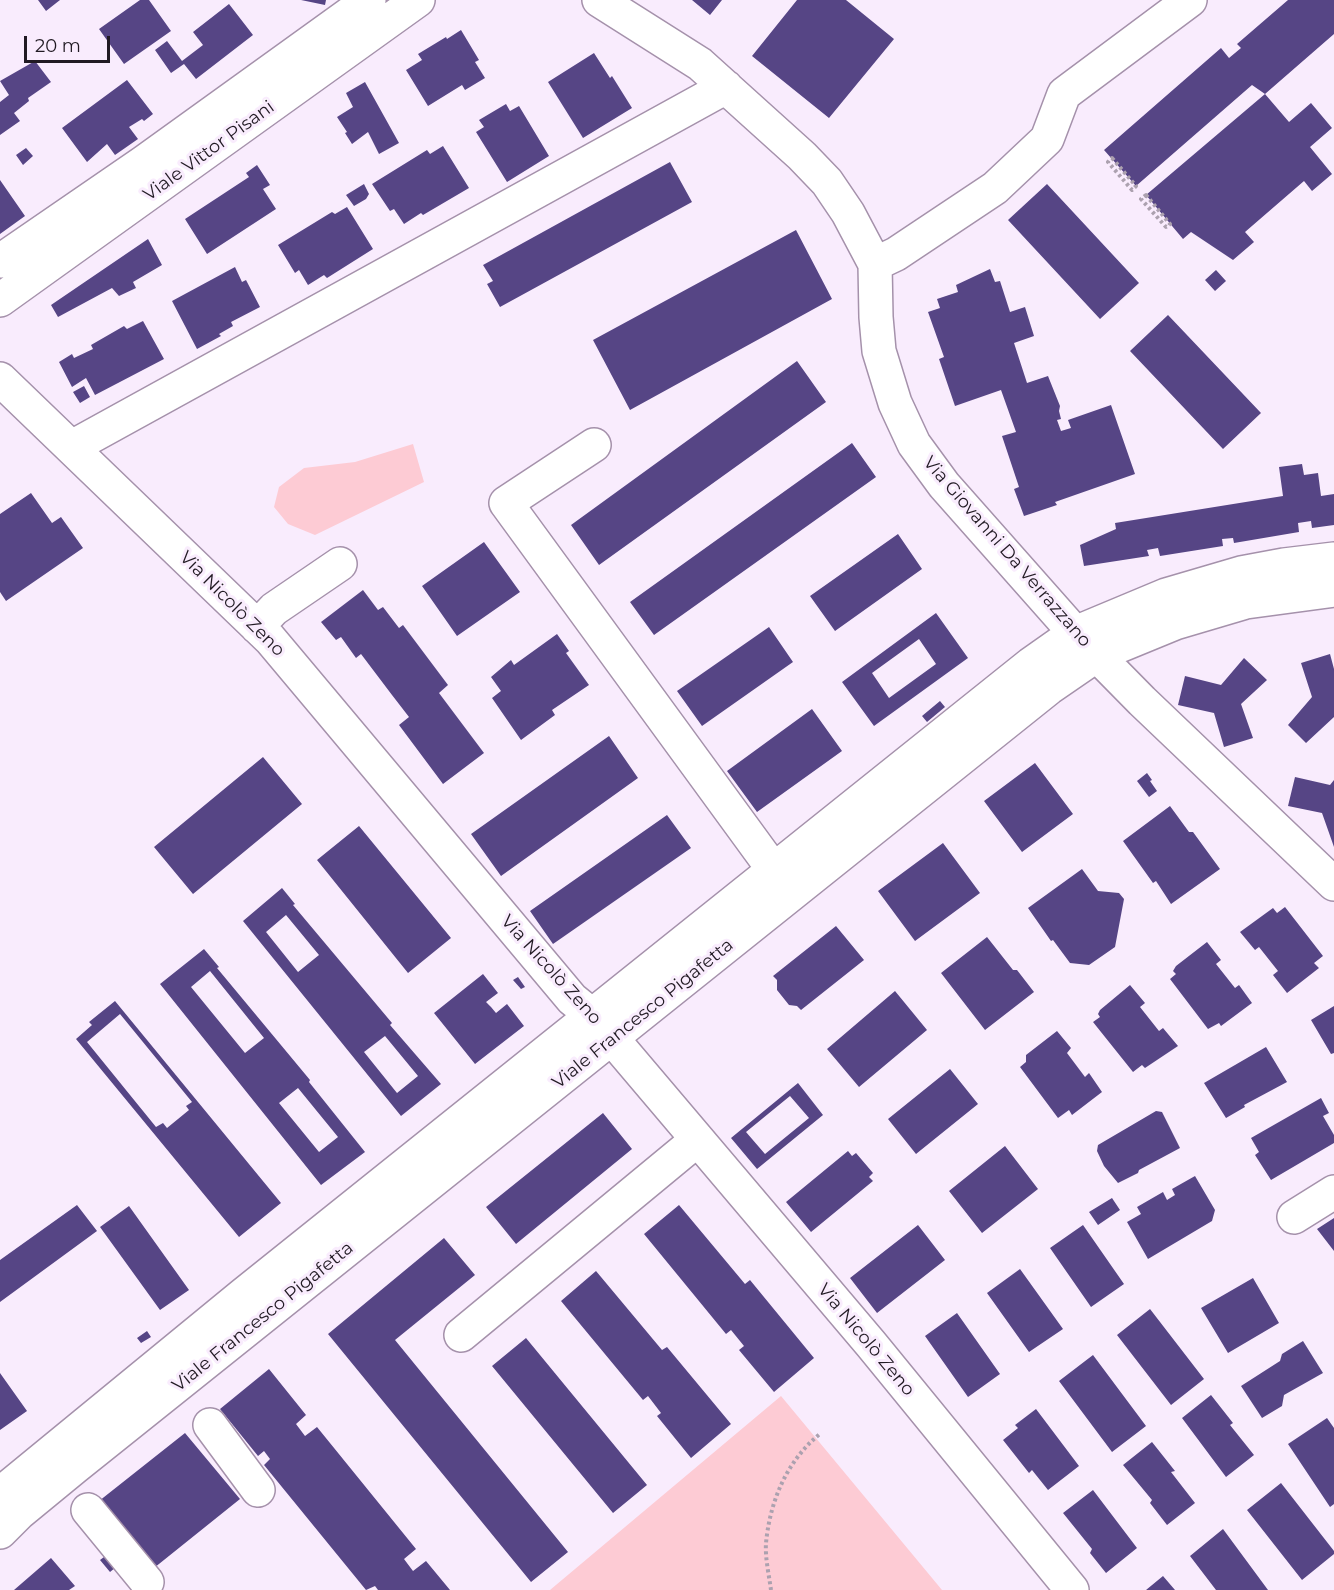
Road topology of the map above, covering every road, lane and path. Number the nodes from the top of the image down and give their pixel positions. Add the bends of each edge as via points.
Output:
1 (369, 0) edge
2 (418, 0) edge
3 (599, 0) edge
4 (1190, 0) edge
5 (726, 87) junction
6 (1112, 158) joint
7 (1146, 195) joint
8 (0, 261) edge
9 (875, 264) junction
10 (0, 300) edge
11 (0, 379) edge
12 (594, 445) dead end
13 (72, 447) junction
14 (1334, 559) edge
15 (340, 564) dead end
16 (1334, 590) edge
17 (257, 627) junction
18 (1086, 644) junction
19 (783, 882) junction
20 (1334, 884) edge
21 (602, 1027) junction
22 (697, 1140) junction
23 (1334, 1192) edge
24 (1294, 1217) dead end
25 (254, 1305) junction
26 (461, 1335) dead end
27 (210, 1425) dead end
28 (821, 1433) dead end
29 (258, 1490) dead end
30 (0, 1494) edge
31 (88, 1510) dead end
32 (0, 1532) edge
33 (147, 1582) dead end
34 (771, 1590) edge
35 (1072, 1590) edge

1 - 8 street, Viale Vittor Pisani
2 - 10 street, Viale Vittor Pisani
3 - 5 street, Via Giovanni Da Verrazzano via 699,64
4 - 9 street via 1064,94 1047,140 995,188
5 - 9 street, Via Giovanni Da Verrazzano via 827,182
5 - 13 street
6 - 6 path via 1136,186 1132,190 1108,162
7 - 7 path via 1170,224 1166,227 1141,199
9 - 18 street, Via Giovanni Da Verrazzano via 879,351 895,403 914,444 944,485
11 - 13 street, Via Nicolò Zeno
12 - 19 street via 506,503
13 - 17 street, Via Nicolò Zeno
14 - 18 street, Viale Francesco Pigafetta via 1241,573 1166,595
15 - 17 street via 274,609
16 - 18 street, Viale Francesco Pigafetta via 1246,603
17 - 21 street, Via Nicolò Zeno via 572,999
18 - 19 street, Viale Francesco Pigafetta via 1049,688
18 - 20 street, Via Giovanni Da Verrazzano
19 - 21 street, Viale Francesco Pigafetta
21 - 22 street, Via Nicolò Zeno
21 - 25 street, Viale Francesco Pigafetta
22 - 26 street
22 - 35 street, Via Nicolò Zeno via 871,1344
23 - 24 street
25 - 30 street, Viale Francesco Pigafetta
25 - 32 street, Viale Francesco Pigafetta
27 - 29 street
28 - 34 path via 790,1466 773,1502 766,1545
31 - 33 street

